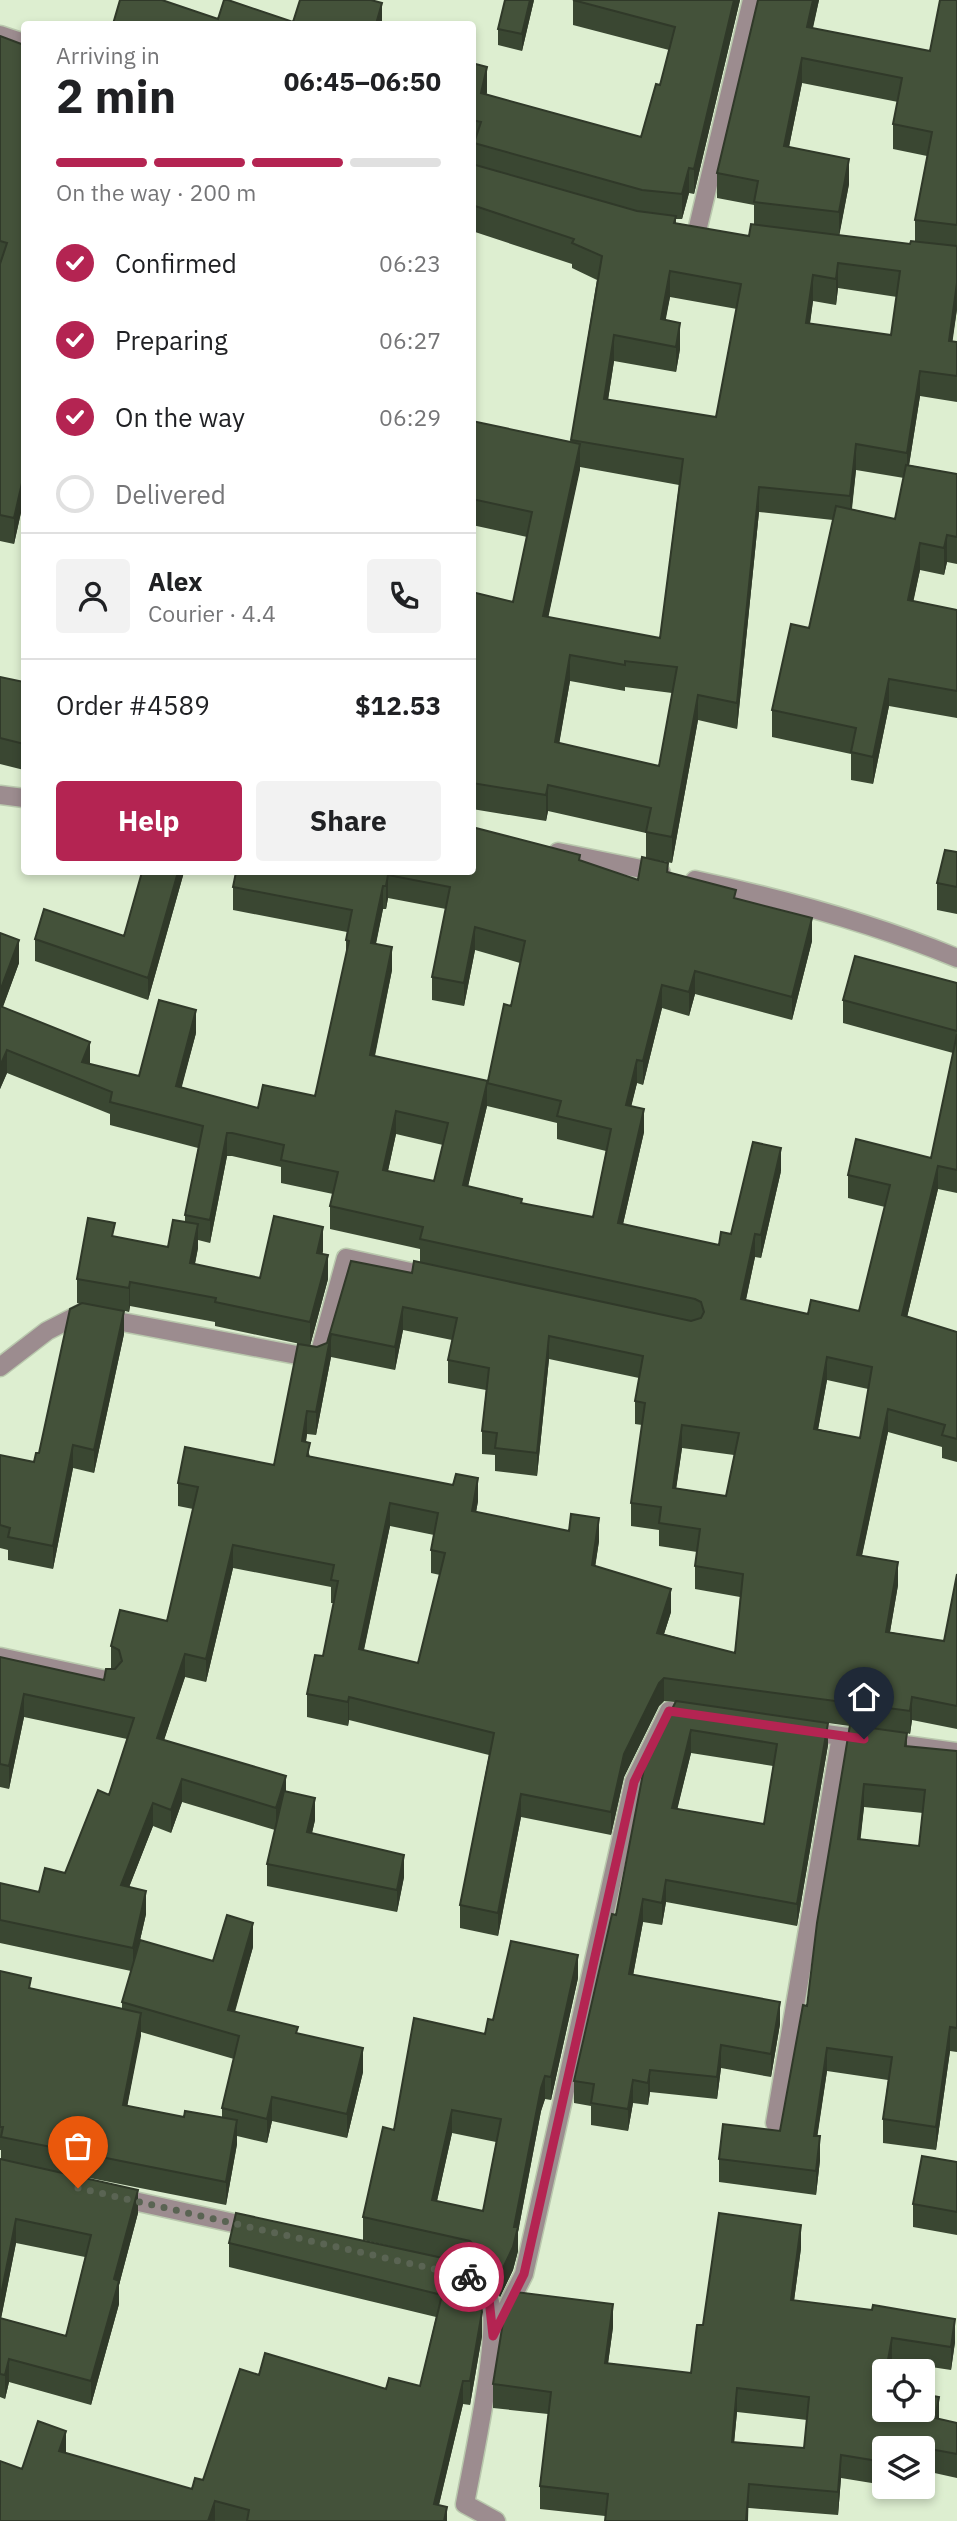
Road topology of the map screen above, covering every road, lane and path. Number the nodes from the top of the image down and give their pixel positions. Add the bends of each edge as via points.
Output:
1 (752, 0) edge
2 (0, 35) edge
3 (21, 42) edge
4 (674, 229) edge
5 (0, 795) edge
6 (21, 798) edge
7 (541, 849) edge
8 (957, 958) edge
9 (452, 1281) edge
10 (0, 1367) edge
11 (0, 1657) edge
12 (111, 1681) edge
13 (709, 1717) edge
14 (788, 1728) edge
15 (841, 1736) junction
16 (957, 1752) edge
17 (775, 2123) dead end
18 (93, 2192) edge
19 (280, 2233) edge
20 (440, 2269) edge
21 (493, 2336) junction
22 (493, 2521) edge

1 - 4 street via 704,232
2 - 3 street
5 - 6 street
7 - 8 street via 772,896
9 - 10 street via 346,1258 318,1359 80,1314 47,1331
11 - 12 street
13 - 21 street via 669,1711 634,1782 524,2274
14 - 15 street
15 - 16 street
15 - 17 street
18 - 19 street
20 - 21 street via 467,2275 489,2299
21 - 22 street via 465,2504

